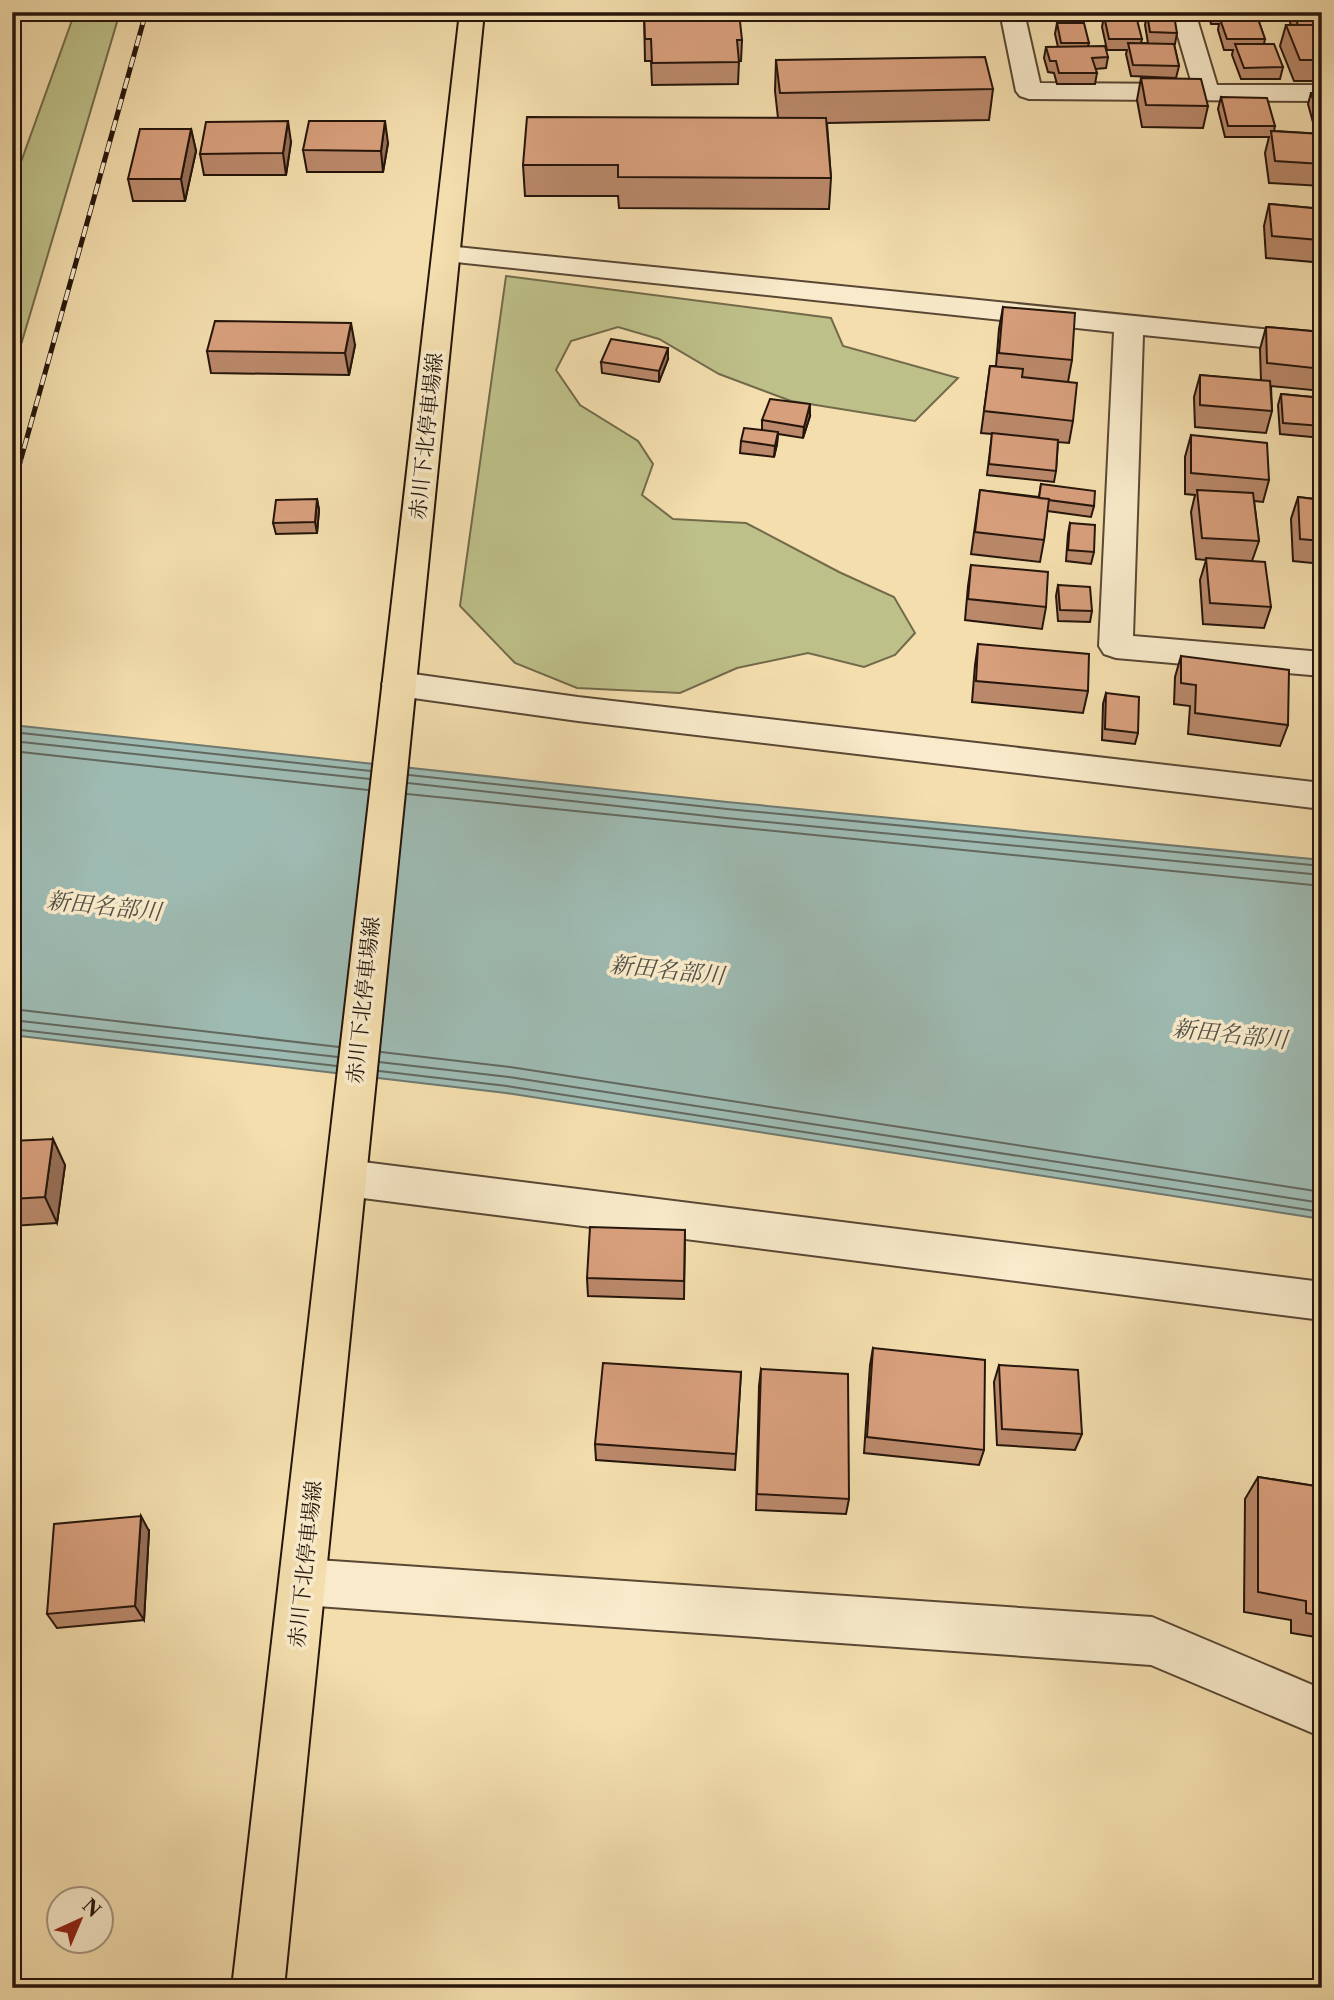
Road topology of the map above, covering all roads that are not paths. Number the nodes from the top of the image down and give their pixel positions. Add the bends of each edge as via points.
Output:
1 (472, 12) edge
2 (1012, 12) edge
3 (1183, 12) edge
4 (1207, 93) junction
5 (1322, 93) edge
6 (447, 254) junction
7 (1129, 326) junction
8 (1322, 344) edge
9 (1322, 664) edge
10 (399, 684) junction
11 (1322, 796) edge
12 (347, 1166) junction
13 (1322, 1301) edge
14 (303, 1582) junction
15 (1322, 1713) edge
16 (258, 1988) edge

1 - 6 main road, 赤川下北停車場線
2 - 4 street via 1029,91
3 - 4 street
4 - 5 street
6 - 7 street
6 - 10 main road, 赤川下北停車場線
7 - 8 street
7 - 9 street via 1116,646
10 - 11 street
10 - 12 main road, 赤川下北停車場線
12 - 13 street via 628,1215
12 - 14 main road, 赤川下北停車場線
14 - 15 street via 1152,1641
14 - 16 main road, 赤川下北停車場線

